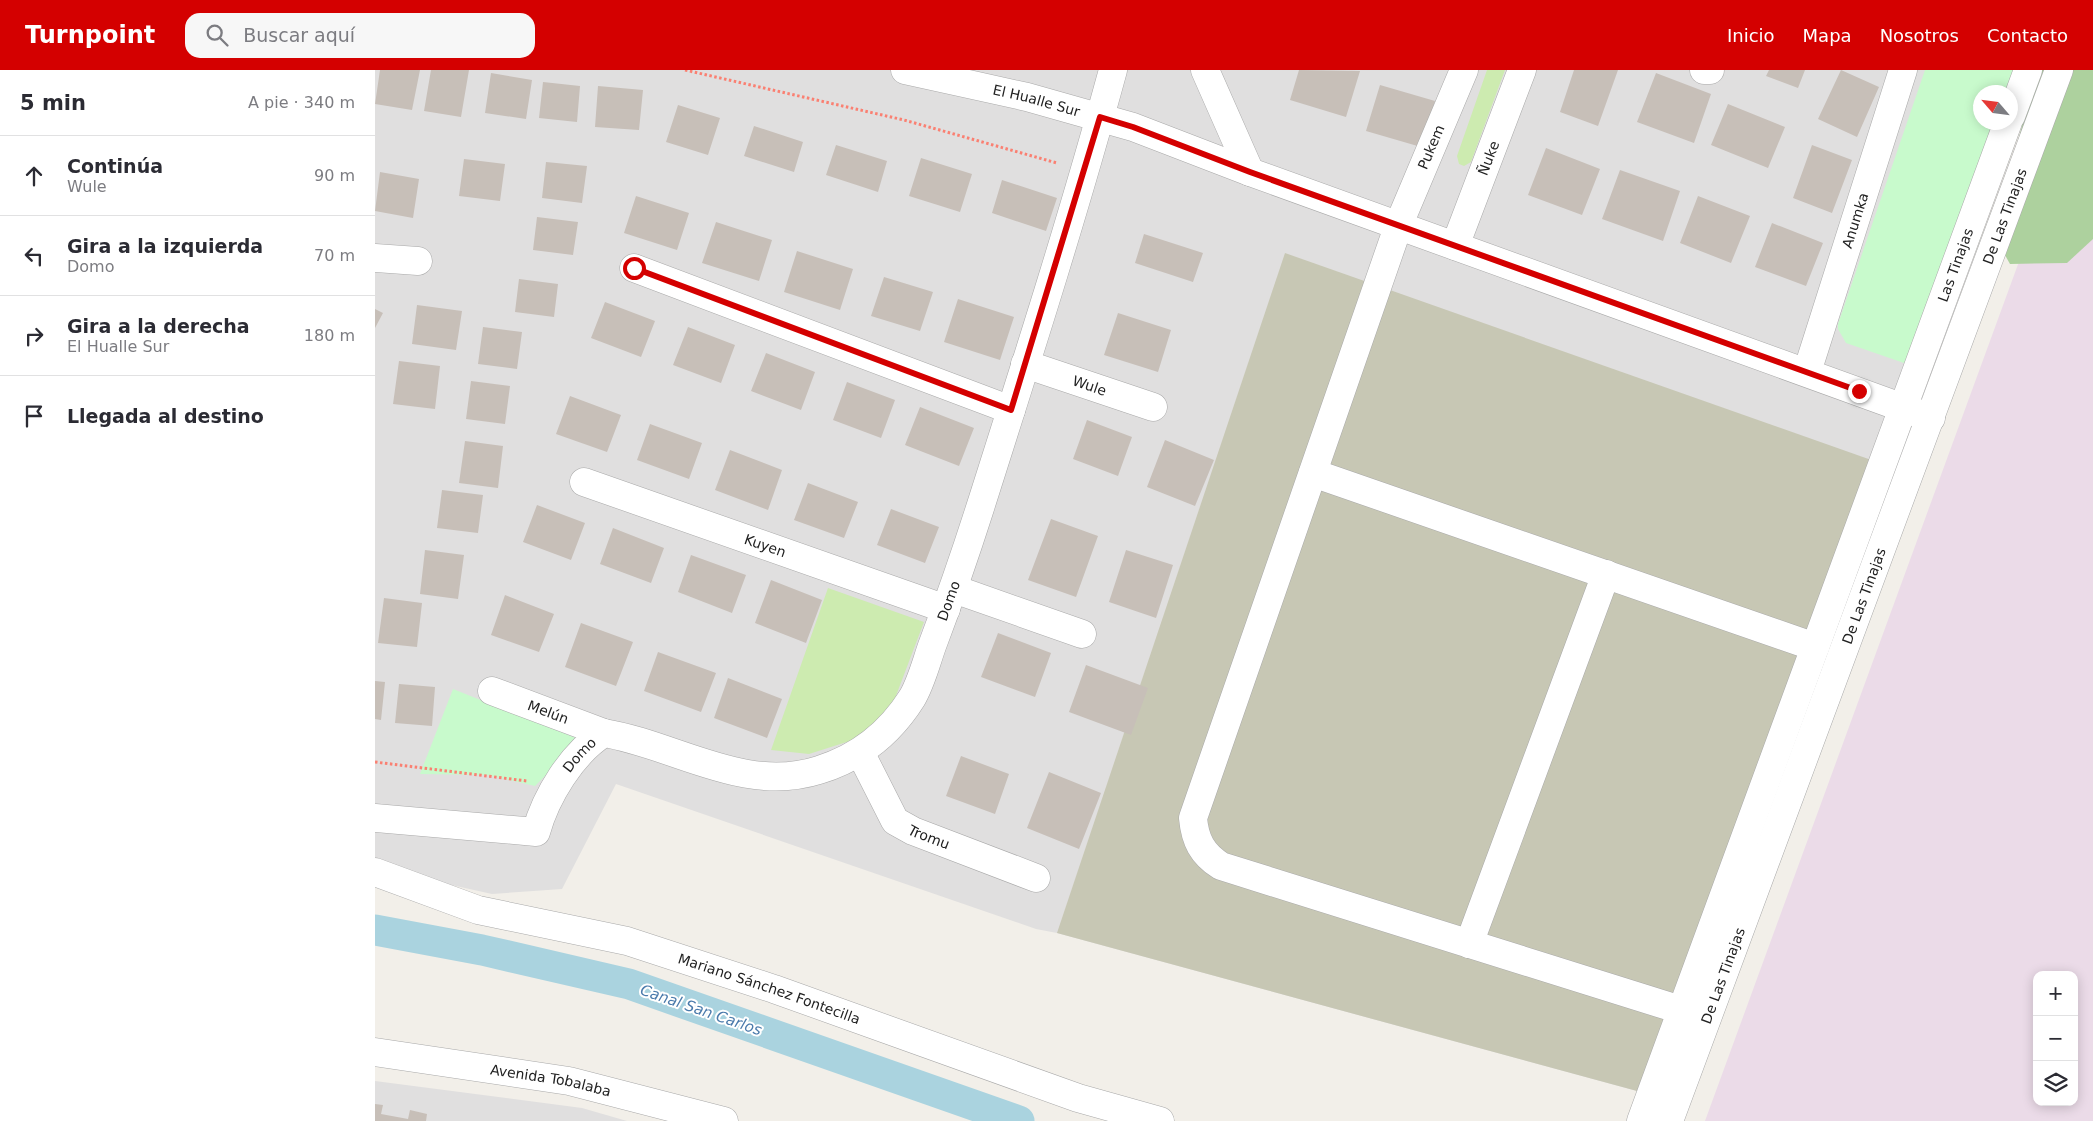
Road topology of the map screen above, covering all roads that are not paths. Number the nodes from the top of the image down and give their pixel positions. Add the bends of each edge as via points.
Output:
1 (905, 70) edge
2 (1113, 70) edge
3 (1205, 70) edge
4 (1464, 70) edge
5 (1522, 70) edge
6 (1704, 70) edge
7 (1710, 70) edge
8 (1903, 70) edge
9 (2028, 70) edge
10 (2059, 70) edge
11 (2018, 97) edge
12 (1100, 117) junction
13 (2005, 130) edge
14 (1250, 172) junction
15 (1399, 224) junction
16 (1455, 246) junction
17 (375, 258) edge
18 (418, 261) dead end
19 (634, 268) dead end
20 (1025, 364) junction
21 (1807, 372) junction
22 (1153, 407) dead end
23 (1903, 407) junction
24 (1011, 410) junction
25 (1931, 418) junction
26 (1313, 473) junction
27 (584, 482) dead end
28 (1606, 574) junction
29 (950, 599) junction
30 (1082, 634) dead end
31 (1815, 647) junction
32 (493, 691) dead end
33 (605, 733) junction
34 (860, 752) junction
35 (375, 818) edge
36 (375, 872) edge
37 (1036, 878) dead end
38 (1469, 944) junction
39 (1681, 1010) junction
40 (375, 1052) edge
41 (724, 1121) edge
42 (1161, 1121) edge
43 (1641, 1121) edge
44 (1669, 1121) edge

1 - 12 street, El Hualle Sur
2 - 12 street, Domo
3 - 14 street
4 - 15 street, Pukem
5 - 16 street, Ñuke
6 - 7 street
8 - 21 street, Anumka
9 - 11 street
10 - 25 street, De Las Tinajas
12 - 14 street, El Hualle Sur
12 - 20 street, Domo
13 - 23 street, Las Tinajas
14 - 15 street, El Hualle Sur
15 - 16 street, El Hualle Sur
15 - 26 street, Pukem
16 - 21 street, El Hualle Sur
17 - 18 street
19 - 24 street
20 - 22 street, Wule
20 - 24 street, Domo
21 - 23 street, El Hualle Sur
23 - 25 street, El Hualle Sur
23 - 31 street, Las Tinajas
24 - 29 street, Domo
25 - 44 street, De Las Tinajas
26 - 28 street
26 - 38 street, Pukem via 1193,818 1194,832 1205,853 1221,866
27 - 29 street, Kuyen
28 - 31 street
28 - 38 street
29 - 30 street, Kuyen
29 - 34 street, Domo via 914,695 899,717
31 - 39 street, Las Tinajas
32 - 33 street, Melún
33 - 34 street, Domo via 626,737 695,762 767,777 817,771
33 - 35 street, Domo via 582,750 557,785 536,832
34 - 37 street, Tromu via 895,821 913,831
36 - 42 street, Mariano Sánchez Fontecilla via 478,910 627,941 774,989 1078,1098
38 - 39 street, Pukem
39 - 43 street, Las Tinajas
40 - 41 street, Avenida Tobalaba via 569,1081

